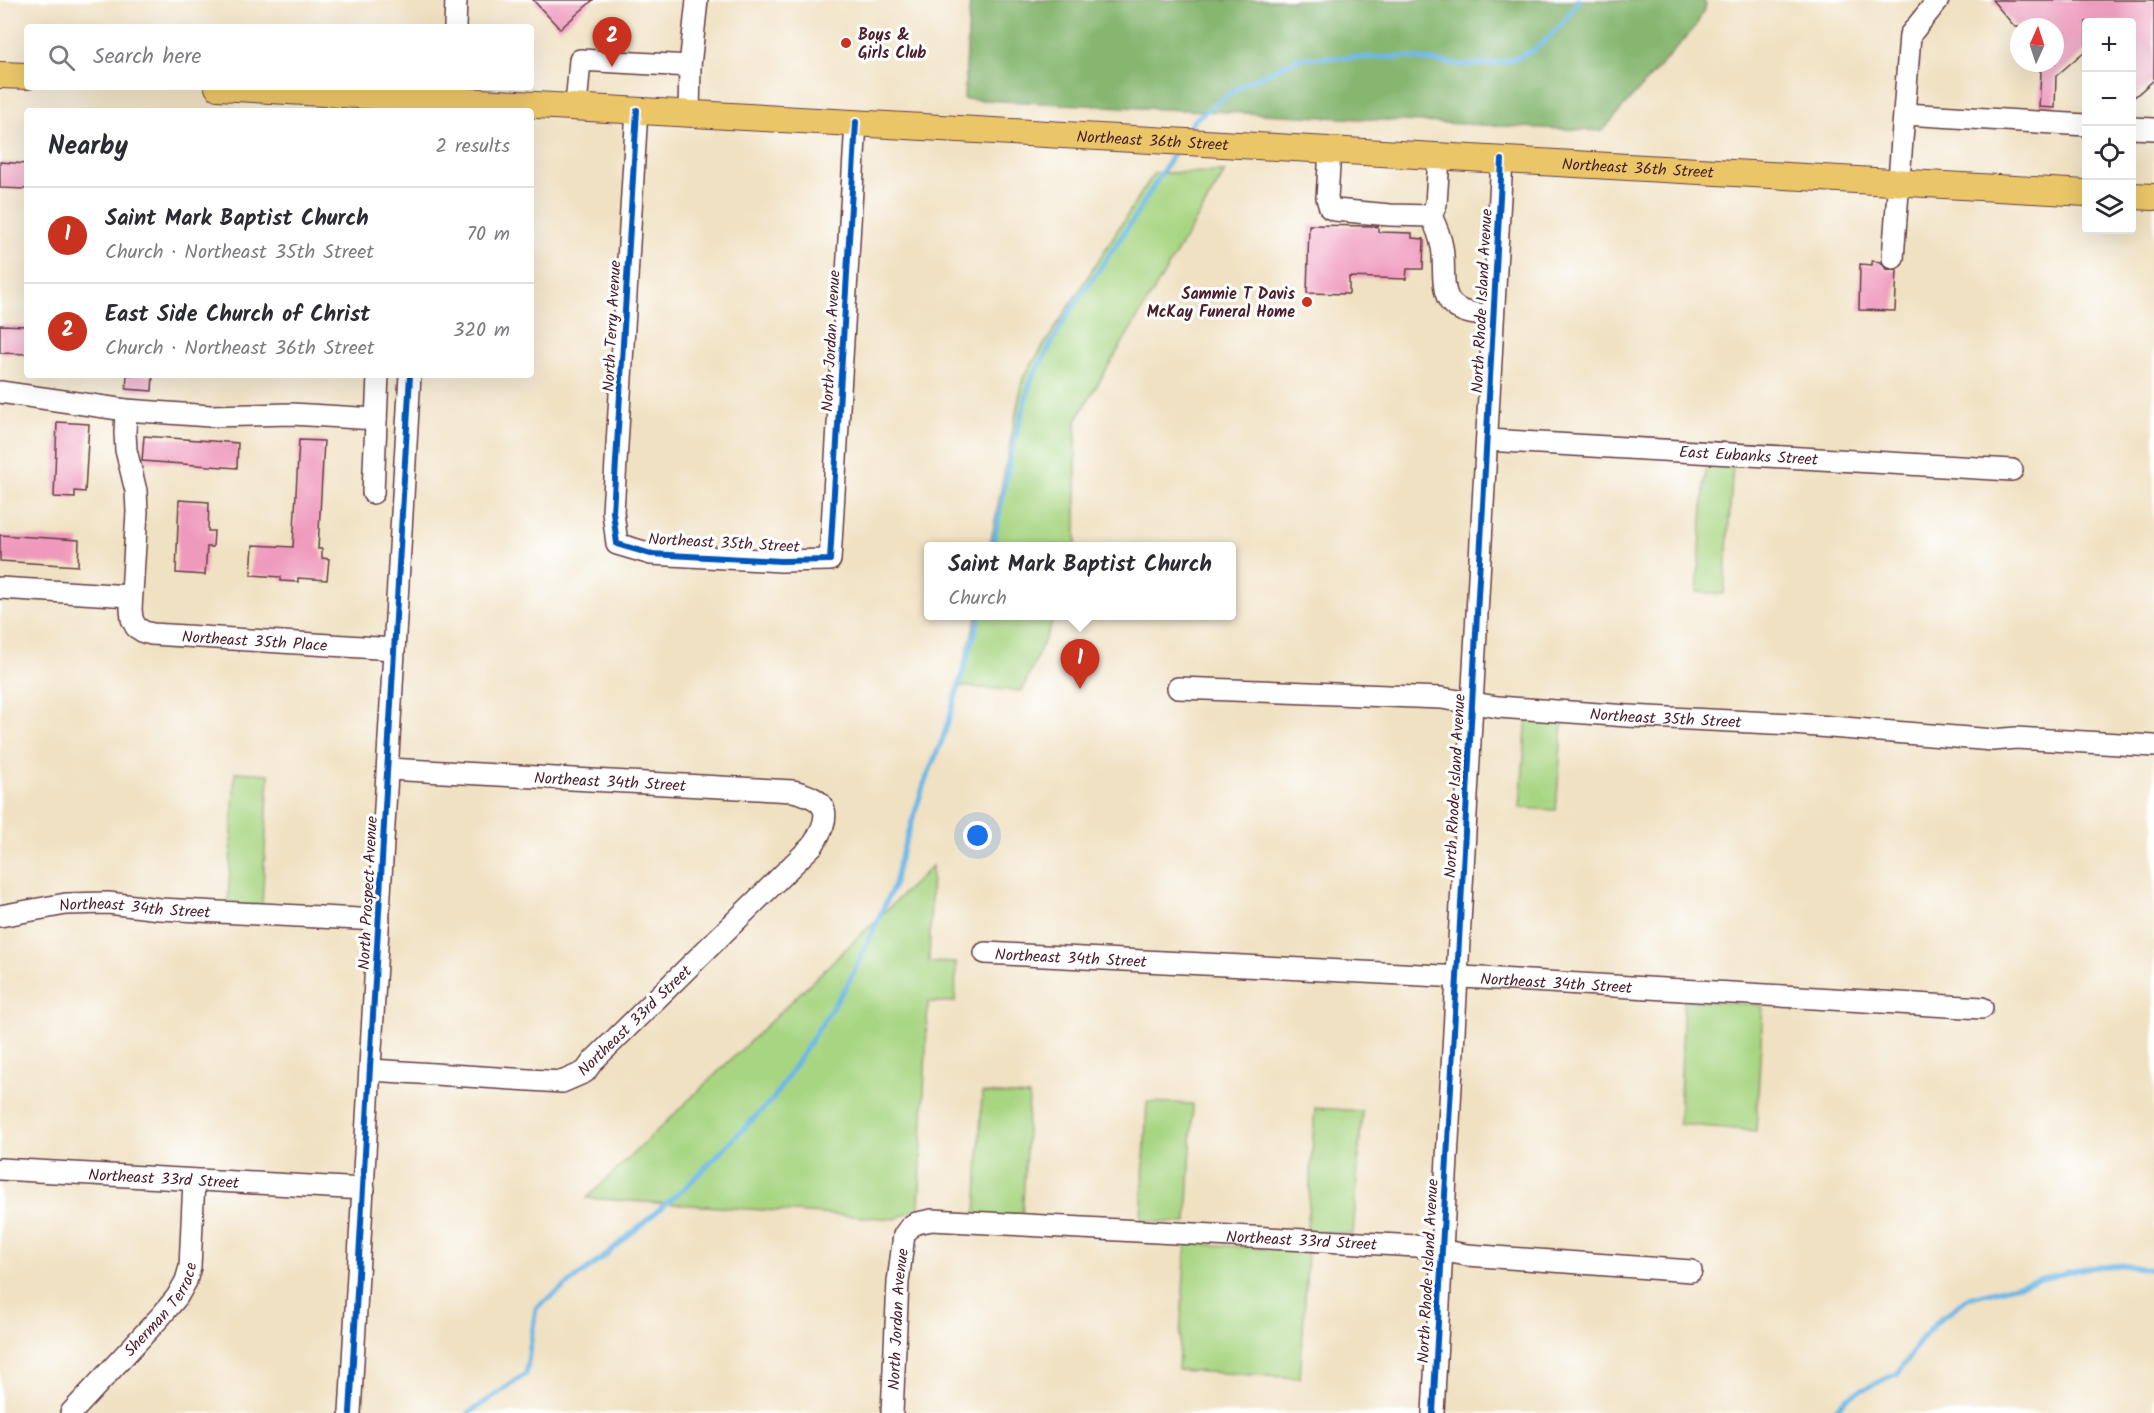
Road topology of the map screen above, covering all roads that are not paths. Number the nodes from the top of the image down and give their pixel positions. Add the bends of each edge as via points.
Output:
1 (456, 0) edge
2 (697, 0) edge
3 (1938, 0) edge
4 (455, 24) edge
5 (690, 66) junction
6 (0, 75) edge
7 (24, 76) edge
8 (252, 90) edge
9 (451, 94) edge
10 (425, 105) edge
11 (576, 107) junction
12 (637, 110) junction
13 (689, 113) junction
14 (1905, 114) junction
15 (856, 123) junction
16 (2082, 125) edge
17 (2136, 128) edge
18 (2154, 129) edge
19 (1330, 150) junction
20 (1438, 157) junction
21 (1502, 160) junction
22 (1899, 183) junction
23 (2082, 194) edge
24 (2136, 196) edge
25 (2154, 197) edge
26 (1431, 216) junction
27 (1893, 258) dead end
28 (1493, 316) junction
29 (378, 378) edge
30 (410, 378) edge
31 (0, 392) edge
32 (126, 410) junction
33 (376, 419) junction
34 (1487, 440) junction
35 (2012, 470) dead end
36 (373, 493) dead end
37 (617, 544) joint
38 (830, 560) joint
39 (0, 588) edge
40 (130, 602) junction
41 (394, 649) junction
42 (1178, 688) dead end
43 (1472, 703) junction
44 (2154, 746) edge
45 (388, 769) junction
46 (824, 810) joint
47 (0, 916) edge
48 (379, 920) junction
49 (985, 952) dead end
50 (1458, 977) junction
51 (1982, 1008) dead end
52 (371, 1070) junction
53 (0, 1169) edge
54 (194, 1180) junction
55 (364, 1189) junction
56 (911, 1226) joint
57 (1442, 1251) junction
58 (1691, 1271) dead end
59 (71, 1413) edge
60 (350, 1413) edge
61 (892, 1413) edge
62 (1433, 1413) edge

1 - 4 street
2 - 5 street
3 - 14 street via 1910,35
5 - 11 street via 580,60
5 - 13 street
6 - 7 main road
8 - 10 main road, Northeast 36th Street
9 - 10 main road, Northeast 36th Street
9 - 11 main road, Northeast 36th Street
11 - 12 main road, Northeast 36th Street
12 - 13 main road, Northeast 36th Street
12 - 37 street, North Terry Avenue via 614,512
13 - 15 main road, Northeast 36th Street
14 - 16 street
14 - 22 street
15 - 19 main road, Northeast 36th Street
15 - 38 street, North Jordan Avenue
17 - 18 street
19 - 20 main road, Northeast 36th Street
19 - 26 street via 1330,208
20 - 21 main road, Northeast 36th Street
20 - 26 street via 1436,204
21 - 22 main road, Northeast 36th Street
21 - 28 street, North Rhode Island Avenue
22 - 23 main road, Northeast 36th Street
22 - 27 street
24 - 25 main road
26 - 28 street via 1443,249 1444,284 1449,300 1458,309
28 - 34 street, North Rhode Island Avenue
29 - 33 street
30 - 41 street, North Prospect Avenue
31 - 32 street
32 - 33 street
32 - 40 street via 125,441 137,512
33 - 36 street
34 - 35 street, East Eubanks Street
34 - 43 street, North Rhode Island Avenue
37 - 38 street, Northeast 35th Street via 651,554
39 - 40 street
40 - 41 street, Northeast 35th Place via 136,627 152,634
41 - 45 street, North Prospect Avenue
42 - 43 street, Northeast 35th Street via 1441,698
43 - 44 street, Northeast 35th Street via 1994,740
43 - 50 street, North Rhode Island Avenue
45 - 46 street, Northeast 34th Street via 793,791 811,796
45 - 48 street, North Prospect Avenue
46 - 52 street, Northeast 33rd Street via 822,830 813,845 585,1072 562,1082
47 - 48 street, Northeast 34th Street via 66,904 108,903
48 - 52 street, North Prospect Avenue
49 - 50 street, Northeast 34th Street
50 - 51 street, Northeast 34th Street
50 - 57 street, North Rhode Island Avenue
52 - 55 street, North Prospect Avenue
53 - 54 street, Northeast 33rd Street
54 - 55 street, Northeast 33rd Street
54 - 59 street, Sherman Terrace via 186,1281 172,1304
55 - 60 street, North Prospect Avenue
56 - 57 street, Northeast 33rd Street via 932,1220 1002,1223 1417,1246
56 - 61 street, North Jordan Avenue via 904,1235 898,1282
57 - 58 street, Northeast 33rd Street
57 - 62 street, North Rhode Island Avenue

